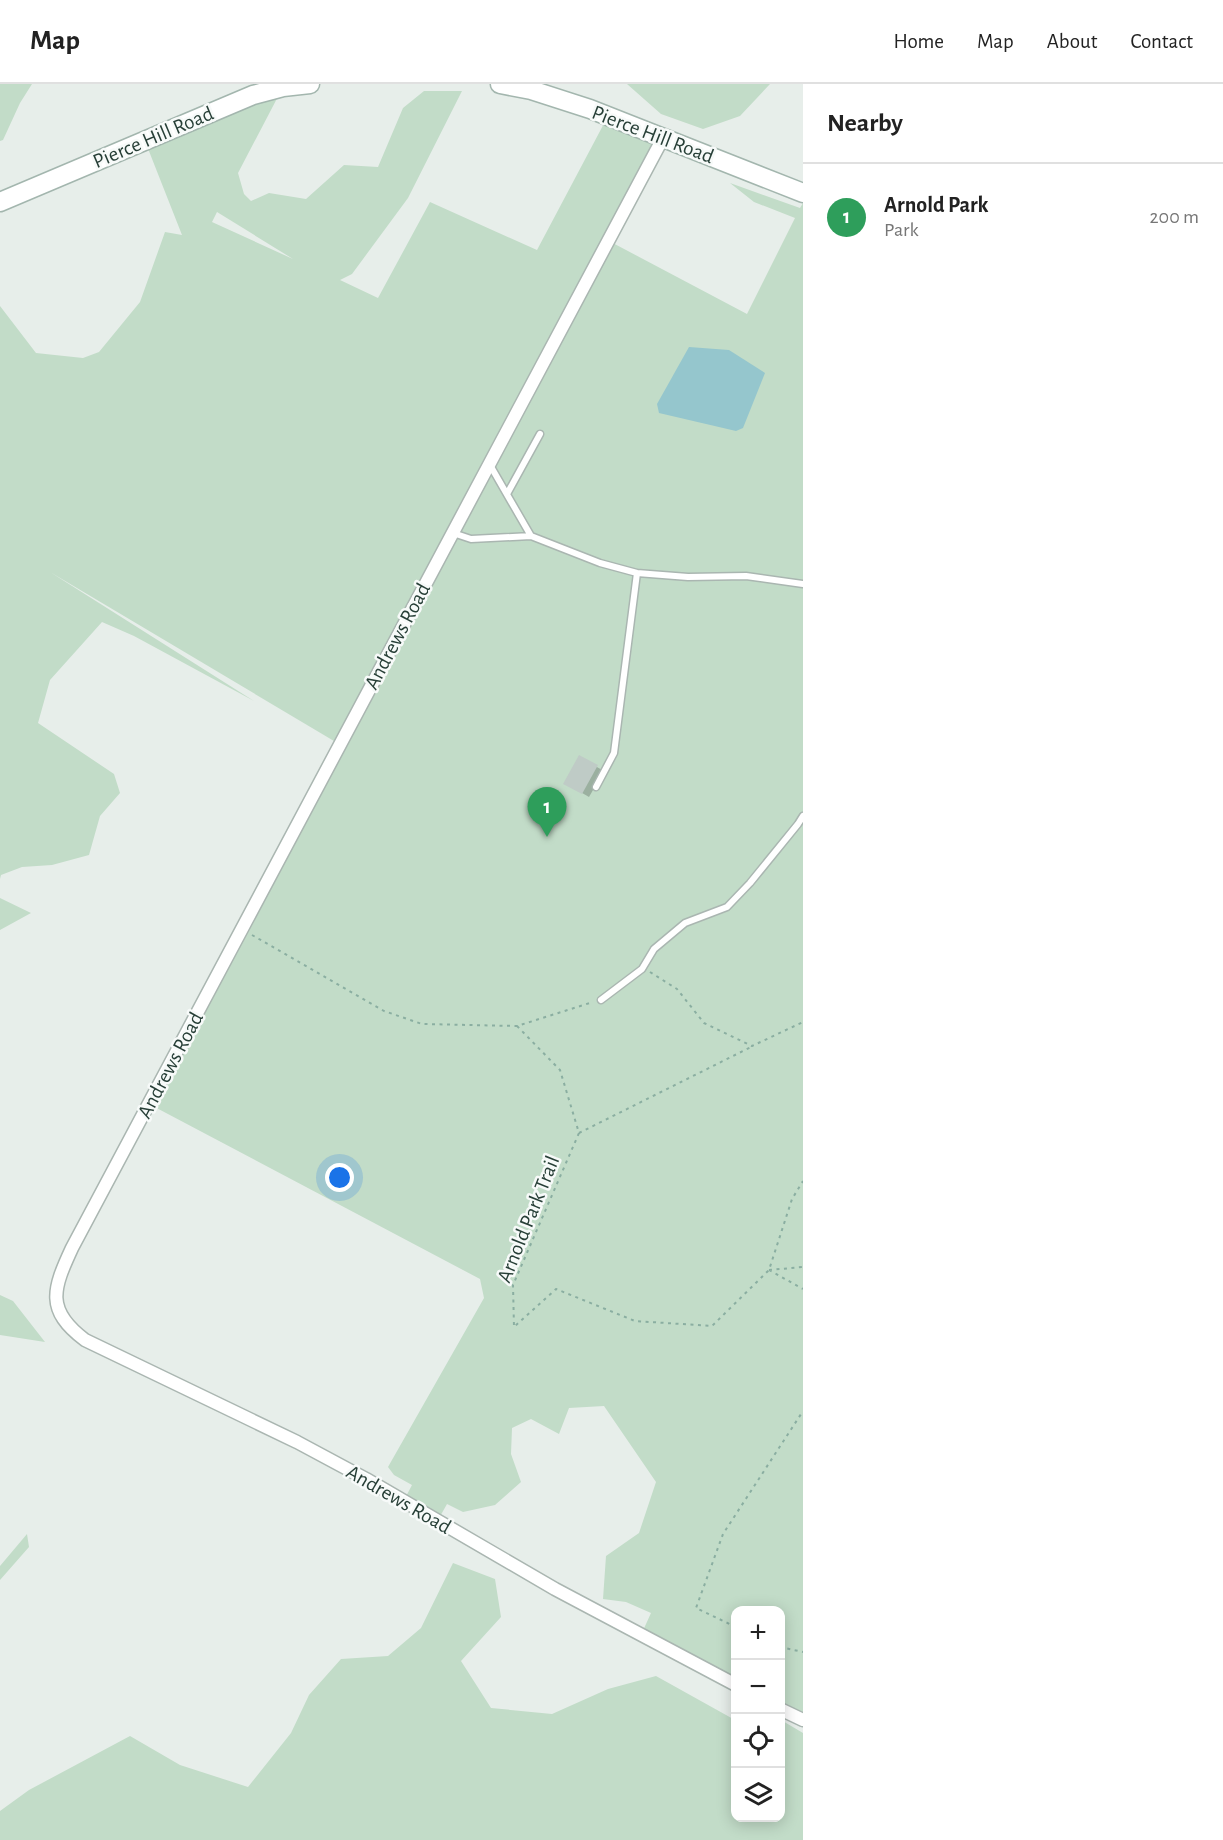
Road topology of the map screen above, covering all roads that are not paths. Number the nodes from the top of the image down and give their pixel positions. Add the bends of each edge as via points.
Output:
1 (310, 84) edge
2 (500, 84) edge
3 (663, 138) junction
4 (803, 193) edge
5 (0, 202) edge
6 (540, 434) dead end
7 (490, 465) junction
8 (507, 494) junction
9 (453, 533) junction
10 (531, 536) junction
11 (637, 573) junction
12 (803, 584) edge
13 (596, 788) dead end
14 (803, 816) edge
15 (601, 1000) road end
16 (731, 1683) edge
17 (785, 1711) edge
18 (803, 1720) edge

1 - 5 street, Pierce Hill Road via 253,95
2 - 3 street, Pierce Hill Road via 590,109
3 - 4 street, Pierce Hill Road
3 - 7 street, Andrews Road
6 - 8 lane
7 - 8 lane
7 - 9 street, Andrews Road
8 - 10 lane
9 - 10 lane via 471,539
9 - 16 street, Andrews Road via 72,1248 56,1295 60,1314 68,1328 85,1341 297,1442 555,1589
10 - 11 lane
11 - 12 lane via 746,576
11 - 13 lane via 614,753
14 - 15 lane via 727,907 685,922 654,949 642,969
17 - 18 street

